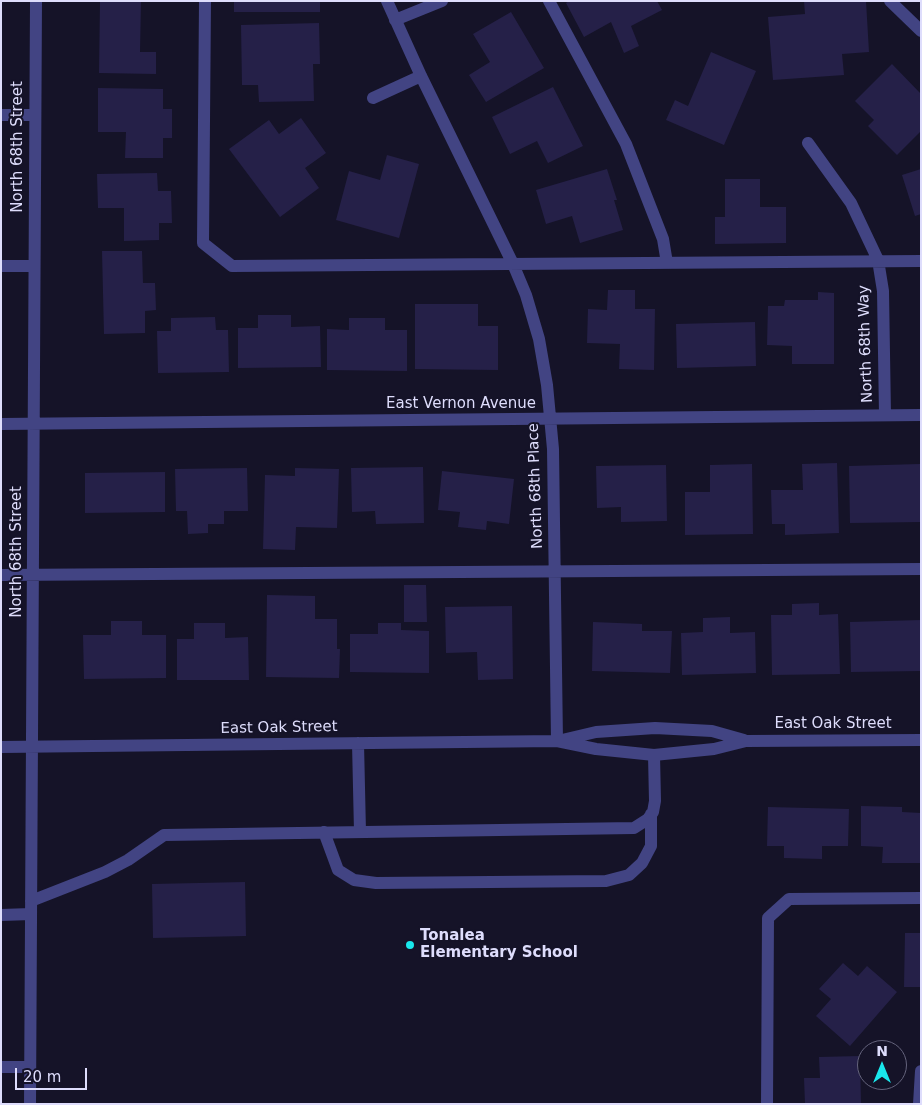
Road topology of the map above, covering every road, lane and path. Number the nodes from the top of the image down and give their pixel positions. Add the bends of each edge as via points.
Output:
1 (36, 1) edge
2 (204, 1) edge
3 (387, 1) edge
4 (442, 1) edge
5 (549, 1) edge
6 (890, 1) edge
7 (395, 20) junction
8 (921, 31) edge
9 (421, 76) junction
10 (372, 98) dead end
11 (1, 115) edge
12 (35, 115) junction
13 (808, 143) dead end
14 (878, 260) junction
15 (921, 261) edge
16 (668, 263) junction
17 (513, 264) junction
18 (1, 266) edge
19 (34, 266) junction
20 (885, 415) junction
21 (921, 415) edge
22 (551, 420) junction
23 (1, 424) edge
24 (34, 424) junction
25 (921, 569) edge
26 (554, 573) junction
27 (34, 575) junction
28 (1, 576) edge
29 (921, 740) edge
30 (557, 741) junction
31 (746, 741) junction
32 (358, 743) junction
33 (32, 746) junction
34 (1, 747) edge
35 (654, 755) junction
36 (652, 814) junction
37 (324, 832) junction
38 (360, 832) junction
39 (921, 898) edge
40 (31, 908) junction
41 (1, 915) edge
42 (1, 1067) edge
43 (30, 1067) junction
44 (921, 1071) edge
45 (30, 1104) edge
46 (767, 1104) edge
47 (919, 1104) edge

1 - 12 street, North 68th Street
2 - 17 street via 204,243 232,266
3 - 7 street, North 68th Place
4 - 7 street
5 - 16 street via 626,144 663,239
6 - 8 street
7 - 9 street, North 68th Place
9 - 10 street
9 - 17 street, North 68th Place
11 - 12 street
12 - 19 street, North 68th Street
13 - 14 street, North 68th Way via 851,203
14 - 15 street
14 - 16 street
14 - 20 street, North 68th Way via 883,291
16 - 17 street
17 - 22 street, North 68th Place via 540,338
18 - 19 street
19 - 24 street, North 68th Street
20 - 21 street, East Vernon Avenue
20 - 22 street, East Vernon Avenue
22 - 24 street, East Vernon Avenue
22 - 26 street, North 68th Place
23 - 24 street, East Vernon Avenue
24 - 27 street, North 68th Street
25 - 26 street
26 - 27 street
26 - 30 street, North 68th Place
27 - 28 street
27 - 33 street, North 68th Street
29 - 31 street, East Oak Street
30 - 31 street, East Oak Street via 596,732 654,728 712,731
30 - 32 street, East Oak Street
30 - 35 street, East Oak Street
31 - 35 street, East Oak Street via 714,749
32 - 33 street, East Oak Street
32 - 38 street
33 - 34 street, East Oak Street
33 - 40 street, North 68th Street
35 - 36 street via 655,802
36 - 37 street via 651,846 642,863 629,875 606,881 376,883 354,880 338,870
36 - 38 street via 634,828
37 - 38 street
37 - 40 street via 164,835 128,860
39 - 46 street via 789,899 768,918
40 - 41 street
40 - 43 street, North 68th Street
42 - 43 street
43 - 45 street, North 68th Street
44 - 47 street

